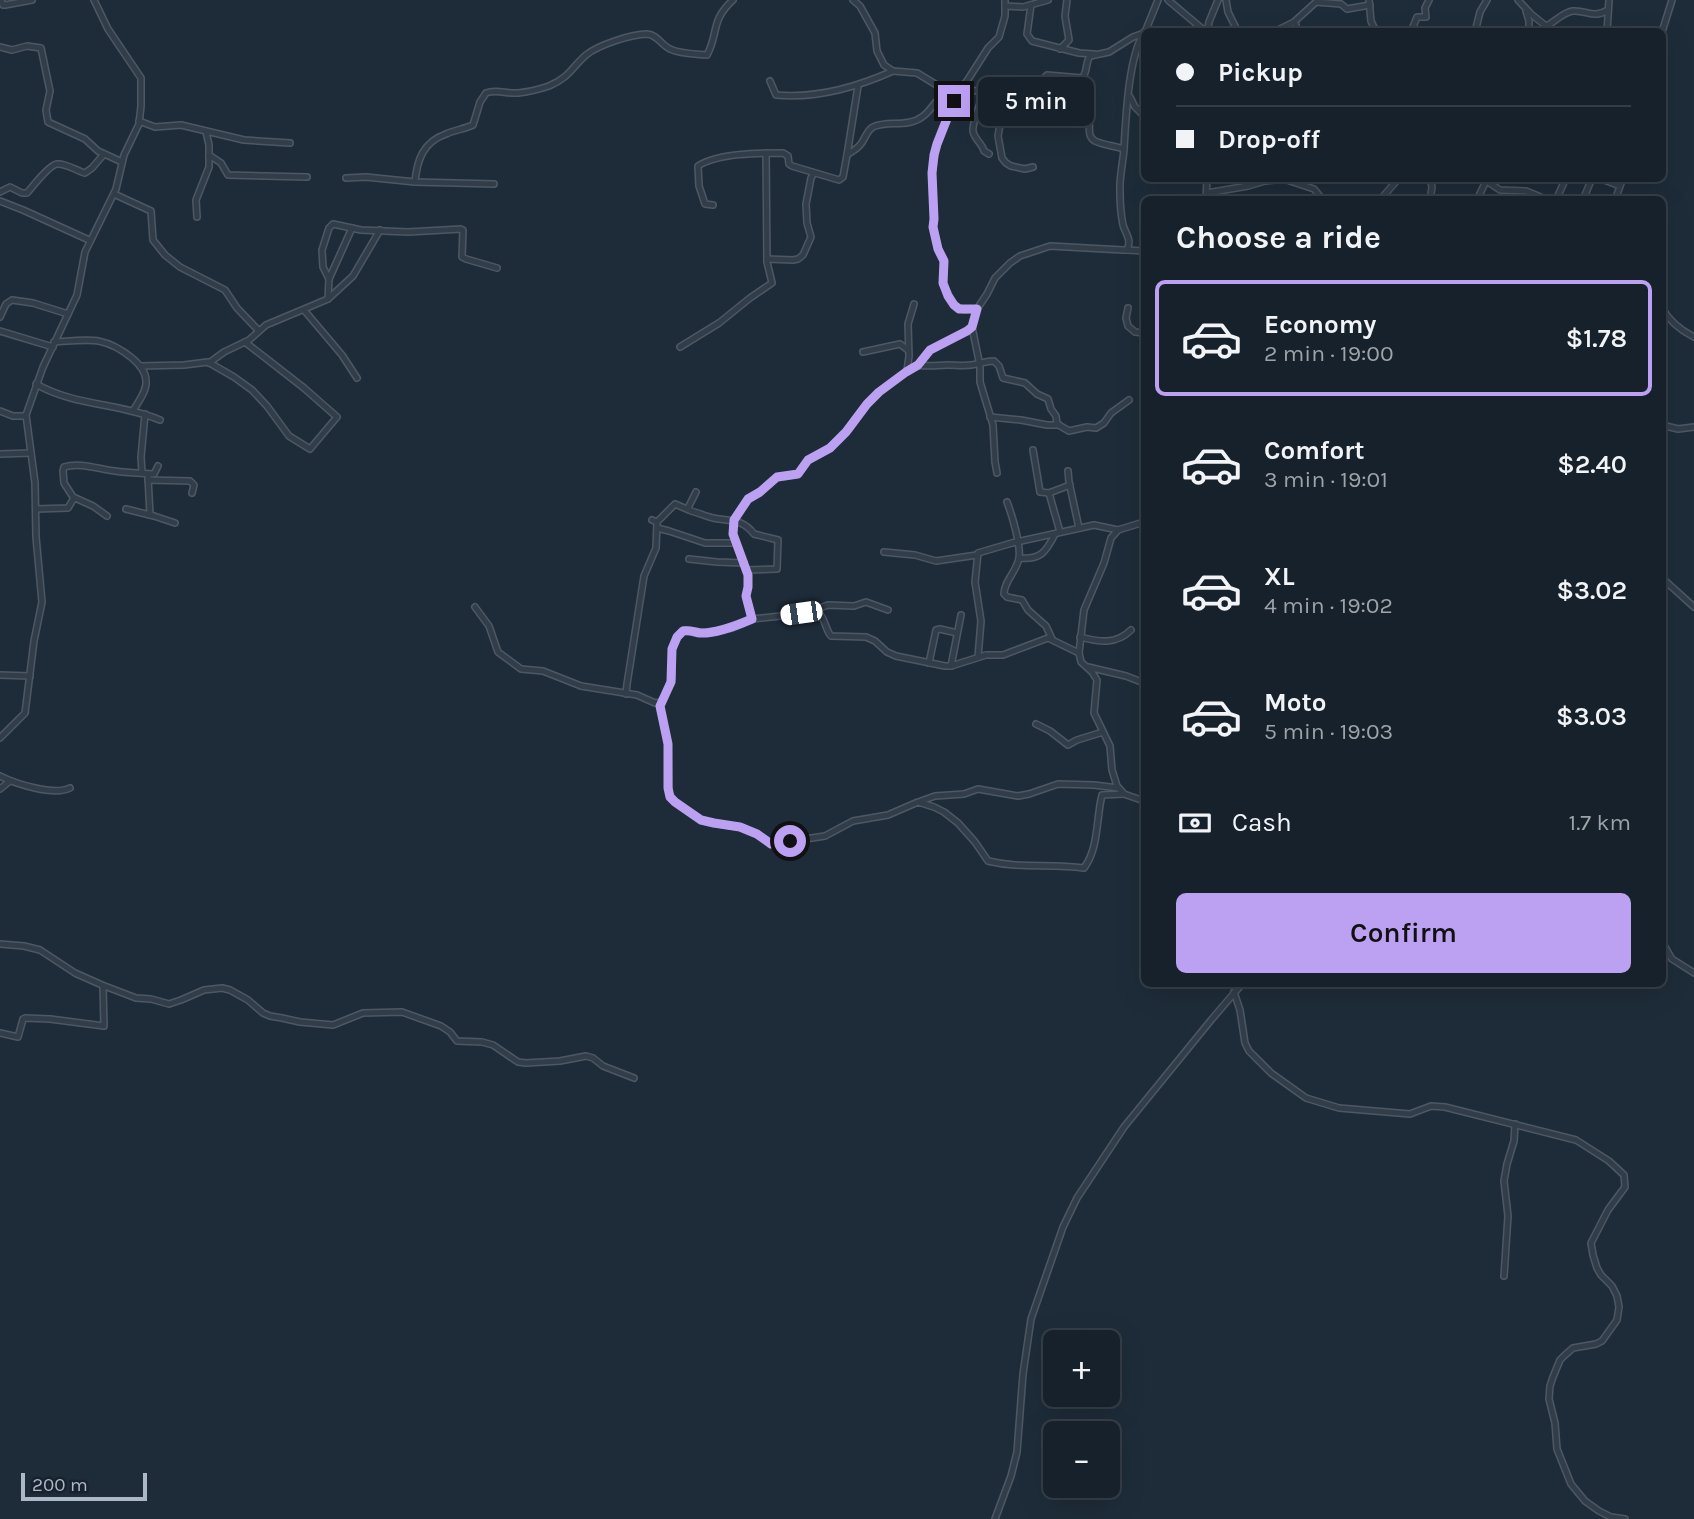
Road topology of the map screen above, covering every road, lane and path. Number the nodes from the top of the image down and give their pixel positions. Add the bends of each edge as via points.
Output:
1 (2, 0) edge
2 (32, 0) edge
3 (94, 0) edge
4 (733, 0) edge
5 (853, 0) edge
6 (1048, 0) edge
7 (1067, 0) edge
8 (1157, 0) edge
9 (1168, 0) edge
10 (1218, 0) edge
11 (1226, 0) edge
12 (1429, 0) edge
13 (1487, 0) edge
14 (1518, 0) edge
15 (1609, 0) edge
16 (1672, 0) edge
17 (1370, 2) edge
18 (1005, 3) edge
19 (1031, 5) junction
20 (1525, 8) junction
21 (1608, 10) junction
22 (1146, 28) edge
23 (1202, 28) edge
24 (1208, 28) edge
25 (1236, 28) edge
26 (1282, 28) edge
27 (1374, 28) edge
28 (1412, 28) edge
29 (1476, 28) edge
30 (1529, 28) edge
31 (1607, 28) edge
32 (1663, 28) edge
33 (1141, 33) edge
34 (1141, 40) edge
35 (0, 47) edge
36 (1060, 49) junction
37 (1097, 54) junction
38 (893, 71) junction
39 (770, 80) dead end
40 (858, 86) junction
41 (958, 90) junction
42 (951, 91) junction
43 (984, 92) junction
44 (1129, 94) junction
45 (1017, 98) junction
46 (1008, 100) junction
47 (1048, 112) junction
48 (1003, 113) junction
49 (1141, 113) edge
50 (139, 121) junction
51 (206, 132) junction
52 (290, 143) dead end
53 (1124, 149) junction
54 (766, 153) junction
55 (104, 154) junction
56 (989, 154) dead end
57 (209, 155) junction
58 (847, 155) junction
59 (122, 162) junction
60 (1033, 167) dead end
61 (814, 173) junction
62 (307, 177) dead end
63 (346, 177) dead end
64 (415, 182) junction
65 (1263, 182) edge
66 (1294, 182) edge
67 (1396, 182) edge
68 (1487, 182) edge
69 (1610, 182) edge
70 (1622, 182) edge
71 (494, 184) dead end
72 (1620, 186) junction
73 (0, 191) edge
74 (114, 194) junction
75 (1206, 196) edge
76 (1320, 196) edge
77 (1383, 196) edge
78 (1538, 196) edge
79 (1616, 196) edge
80 (0, 201) edge
81 (713, 205) dead end
82 (197, 217) dead end
83 (352, 228) junction
84 (380, 230) junction
85 (89, 240) junction
86 (1127, 250) junction
87 (1141, 251) edge
88 (767, 259) junction
89 (498, 268) dead end
90 (329, 279) junction
91 (328, 299) junction
92 (914, 304) dead end
93 (977, 309) junction
94 (1128, 309) dead end
95 (304, 310) junction
96 (68, 314) junction
97 (1666, 314) edge
98 (0, 317) edge
99 (972, 327) junction
100 (0, 331) edge
101 (259, 331) junction
102 (1141, 333) edge
103 (1694, 337) edge
104 (245, 342) junction
105 (54, 344) junction
106 (680, 348) dead end
107 (908, 350) junction
108 (863, 352) dead end
109 (209, 363) junction
110 (979, 364) junction
111 (918, 365) junction
112 (140, 366) junction
113 (907, 371) junction
114 (357, 378) dead end
115 (36, 384) junction
116 (1129, 400) dead end
117 (0, 411) edge
118 (134, 411) junction
119 (145, 414) junction
120 (25, 416) junction
121 (990, 417) junction
122 (160, 420) dead end
123 (1059, 425) junction
124 (1666, 426) edge
125 (1694, 427) edge
126 (1032, 450) dead end
127 (31, 453) junction
128 (0, 454) edge
129 (158, 466) dead end
130 (1068, 471) dead end
131 (997, 473) dead end
132 (146, 476) junction
133 (1070, 485) junction
134 (696, 492) dead end
135 (192, 493) dead end
136 (1049, 493) junction
137 (74, 498) junction
138 (1007, 502) dead end
139 (36, 509) junction
140 (126, 509) dead end
141 (690, 510) junction
142 (150, 515) junction
143 (107, 516) dead end
144 (734, 520) junction
145 (175, 523) dead end
146 (1141, 523) edge
147 (655, 524) junction
148 (1079, 528) junction
149 (1118, 530) junction
150 (1057, 533) junction
151 (1017, 542) junction
152 (736, 543) junction
153 (884, 552) dead end
154 (977, 555) junction
155 (1019, 558) junction
156 (689, 559) dead end
157 (744, 563) junction
158 (746, 570) junction
159 (1666, 582) edge
160 (475, 607) dead end
161 (1694, 607) edge
162 (888, 610) dead end
163 (809, 612) junction
164 (961, 615) dead end
165 (752, 619) junction
166 (1130, 631) dead end
167 (957, 633) junction
168 (1080, 637) junction
169 (1052, 639) junction
170 (1079, 653) junction
171 (978, 657) junction
172 (929, 663) junction
173 (951, 666) junction
174 (1085, 666) junction
175 (0, 676) edge
176 (30, 676) junction
177 (1141, 682) edge
178 (626, 694) junction
179 (662, 702) junction
180 (1036, 724) dead end
181 (1104, 732) junction
182 (0, 738) edge
183 (0, 776) edge
184 (10, 781) junction
185 (70, 788) dead end
186 (1118, 788) junction
187 (0, 789) edge
188 (1124, 794) junction
189 (1141, 800) edge
190 (918, 802) junction
191 (0, 944) edge
192 (1666, 949) edge
193 (1694, 974) edge
194 (103, 986) junction
195 (1239, 987) edge
196 (1234, 992) junction
197 (0, 1033) edge
198 (634, 1077) dead end
199 (1515, 1124) junction
200 (1504, 1276) dead end
201 (995, 1519) edge
202 (1625, 1519) edge

1 - 2 street via 5,5
3 - 50 street via 141,78
4 - 64 street via 716,22 707,55 669,49 654,36 641,35 601,46 570,74 547,86 517,93 489,92 480,102 473,125 438,138 421,155
5 - 38 street via 875,33 878,57
6 - 19 street
7 - 36 street via 1069,40
8 - 22 street
9 - 23 street
10 - 24 street
11 - 25 street
12 - 28 street via 1426,17 1416,17
13 - 29 street
14 - 20 street
15 - 21 street
16 - 32 street
17 - 26 street via 1347,9 1341,4 1316,2
17 - 27 street
18 - 19 street
18 - 41 street via 999,37
19 - 36 street via 1029,38
20 - 21 street via 1546,26 1568,12 1595,15
20 - 30 street
21 - 31 street
33 - 37 street
34 - 44 street
35 - 55 street via 41,48 50,91 47,121
36 - 37 street
37 - 45 street via 1088,59 1082,78 1047,75
38 - 40 street
38 - 42 street via 915,72
39 - 40 street via 779,96
40 - 58 street
41 - 42 street
41 - 43 street
41 - 93 street via 935,150 933,227 944,261 948,296 959,309
42 - 58 street via 919,119 872,128
43 - 46 street
43 - 56 street via 973,130
44 - 49 street
44 - 53 street
45 - 46 street
45 - 47 street via 1033,100
46 - 48 street
47 - 48 street
47 - 53 street via 1084,110 1091,138
48 - 60 street via 998,136 1004,161 1025,169
50 - 51 street
50 - 59 street
51 - 52 street
51 - 57 street
53 - 86 street via 1120,192 1129,236
54 - 61 street via 785,154 792,166
54 - 81 street via 698,165 705,204
54 - 88 street
55 - 59 street
55 - 73 street via 85,173 56,164 27,192 10,187
57 - 62 street via 228,175
57 - 82 street via 208,172 196,201
58 - 61 street via 841,180
59 - 74 street
61 - 88 street via 806,204 811,237 803,256
63 - 64 street
64 - 71 street
65 - 75 street
66 - 76 street
67 - 77 street
68 - 78 street via 1502,191
69 - 72 street
70 - 72 street
72 - 79 street
74 - 85 street
74 - 101 street via 151,211 153,240 165,255 225,290
80 - 85 street
83 - 84 street
83 - 90 street
83 - 90 street via 333,224 329,228 322,259
84 - 89 street via 461,229 462,257
84 - 91 street via 353,276
85 - 96 street
86 - 87 street
86 - 93 street via 1050,246 1031,251 998,274
88 - 106 street via 771,284
90 - 91 street
91 - 95 street
92 - 107 street
93 - 99 street
94 - 102 street via 1128,326
95 - 101 street
95 - 114 street
96 - 98 street via 12,300
96 - 105 street
97 - 103 street
99 - 110 street
99 - 111 street via 930,350
100 - 105 street
101 - 104 street
104 - 109 street
104 - 109 street via 337,417 310,449 286,433 252,390
105 - 112 street via 86,339 105,342
105 - 115 street
107 - 108 street via 900,344
107 - 113 street
109 - 112 street
110 - 111 street
110 - 121 street
110 - 123 street via 995,362 1003,378 1025,383 1047,398
111 - 113 street
112 - 118 street via 146,385
113 - 144 street via 870,401 832,446 811,458 798,474 778,476 750,497
115 - 118 street via 62,396
115 - 120 street
116 - 123 street via 1096,428 1071,432
117 - 120 street
118 - 119 street
119 - 122 street
119 - 132 street via 141,453
120 - 127 street
121 - 123 street
121 - 131 street
124 - 125 street
126 - 136 street via 1038,491
127 - 128 street
127 - 139 street
129 - 132 street
130 - 133 street
132 - 135 street via 190,481
132 - 137 street via 66,466 64,483
132 - 142 street
133 - 136 street
133 - 148 street
134 - 141 street
136 - 150 street
137 - 139 street via 68,508
137 - 143 street
138 - 151 street
139 - 176 street via 42,600
140 - 142 street
141 - 144 street
141 - 147 street via 674,504
142 - 145 street
144 - 152 street
144 - 158 street via 754,534 778,541 777,569
146 - 149 street
147 - 152 street via 699,541
147 - 178 street via 656,548 644,576
148 - 149 street via 1097,525
148 - 150 street
149 - 168 street via 1084,610
150 - 151 street
150 - 155 street via 1041,554
151 - 154 street
151 - 155 street
152 - 157 street
153 - 154 street via 936,561
154 - 171 street
155 - 169 street via 1003,594 1021,599
156 - 157 street
157 - 158 street
158 - 165 street
159 - 161 street
160 - 178 street via 488,624 498,652 518,667
162 - 163 street via 866,602
163 - 165 street
163 - 172 street via 820,613 831,636 866,637 891,655
164 - 167 street
165 - 179 street via 732,628 681,632 672,649 671,682
166 - 168 street via 1108,642
167 - 172 street via 936,630
167 - 173 street
168 - 170 street
169 - 170 street
169 - 171 street via 1003,655
170 - 174 street
171 - 173 street
172 - 173 street
174 - 177 street
174 - 181 street via 1097,680 1094,714
175 - 176 street
176 - 182 street via 25,713
178 - 179 street
179 - 190 street via 669,794 703,821 740,827 774,844 825,836 853,821 888,815
180 - 181 street via 1068,745
181 - 186 street
183 - 184 street
184 - 185 street via 60,791
184 - 187 street
186 - 188 street
186 - 190 street via 1058,784 1018,796 980,788
188 - 189 street
188 - 190 street via 1102,795 1096,838 1084,868 988,861 958,823
191 - 194 street via 40,950
192 - 193 street via 1672,959
194 - 197 street via 104,1026 24,1018 18,1037
194 - 198 street via 168,1004 223,988 267,1015 299,1023 332,1025 363,1013 402,1012 441,1026 459,1042 494,1045 521,1063 586,1056
195 - 196 street
196 - 199 street via 1249,1051 1307,1099 1339,1108 1410,1114 1441,1106
196 - 201 street via 1124,1127 1063,1227 1031,1319 1017,1452
199 - 200 street via 1504,1181 1508,1216
199 - 202 street via 1580,1142 1617,1167 1626,1179 1591,1243 1597,1268 1617,1296 1617,1320 1602,1341 1573,1349 1560,1360 1549,1399 1557,1450 1571,1484 1599,1511

